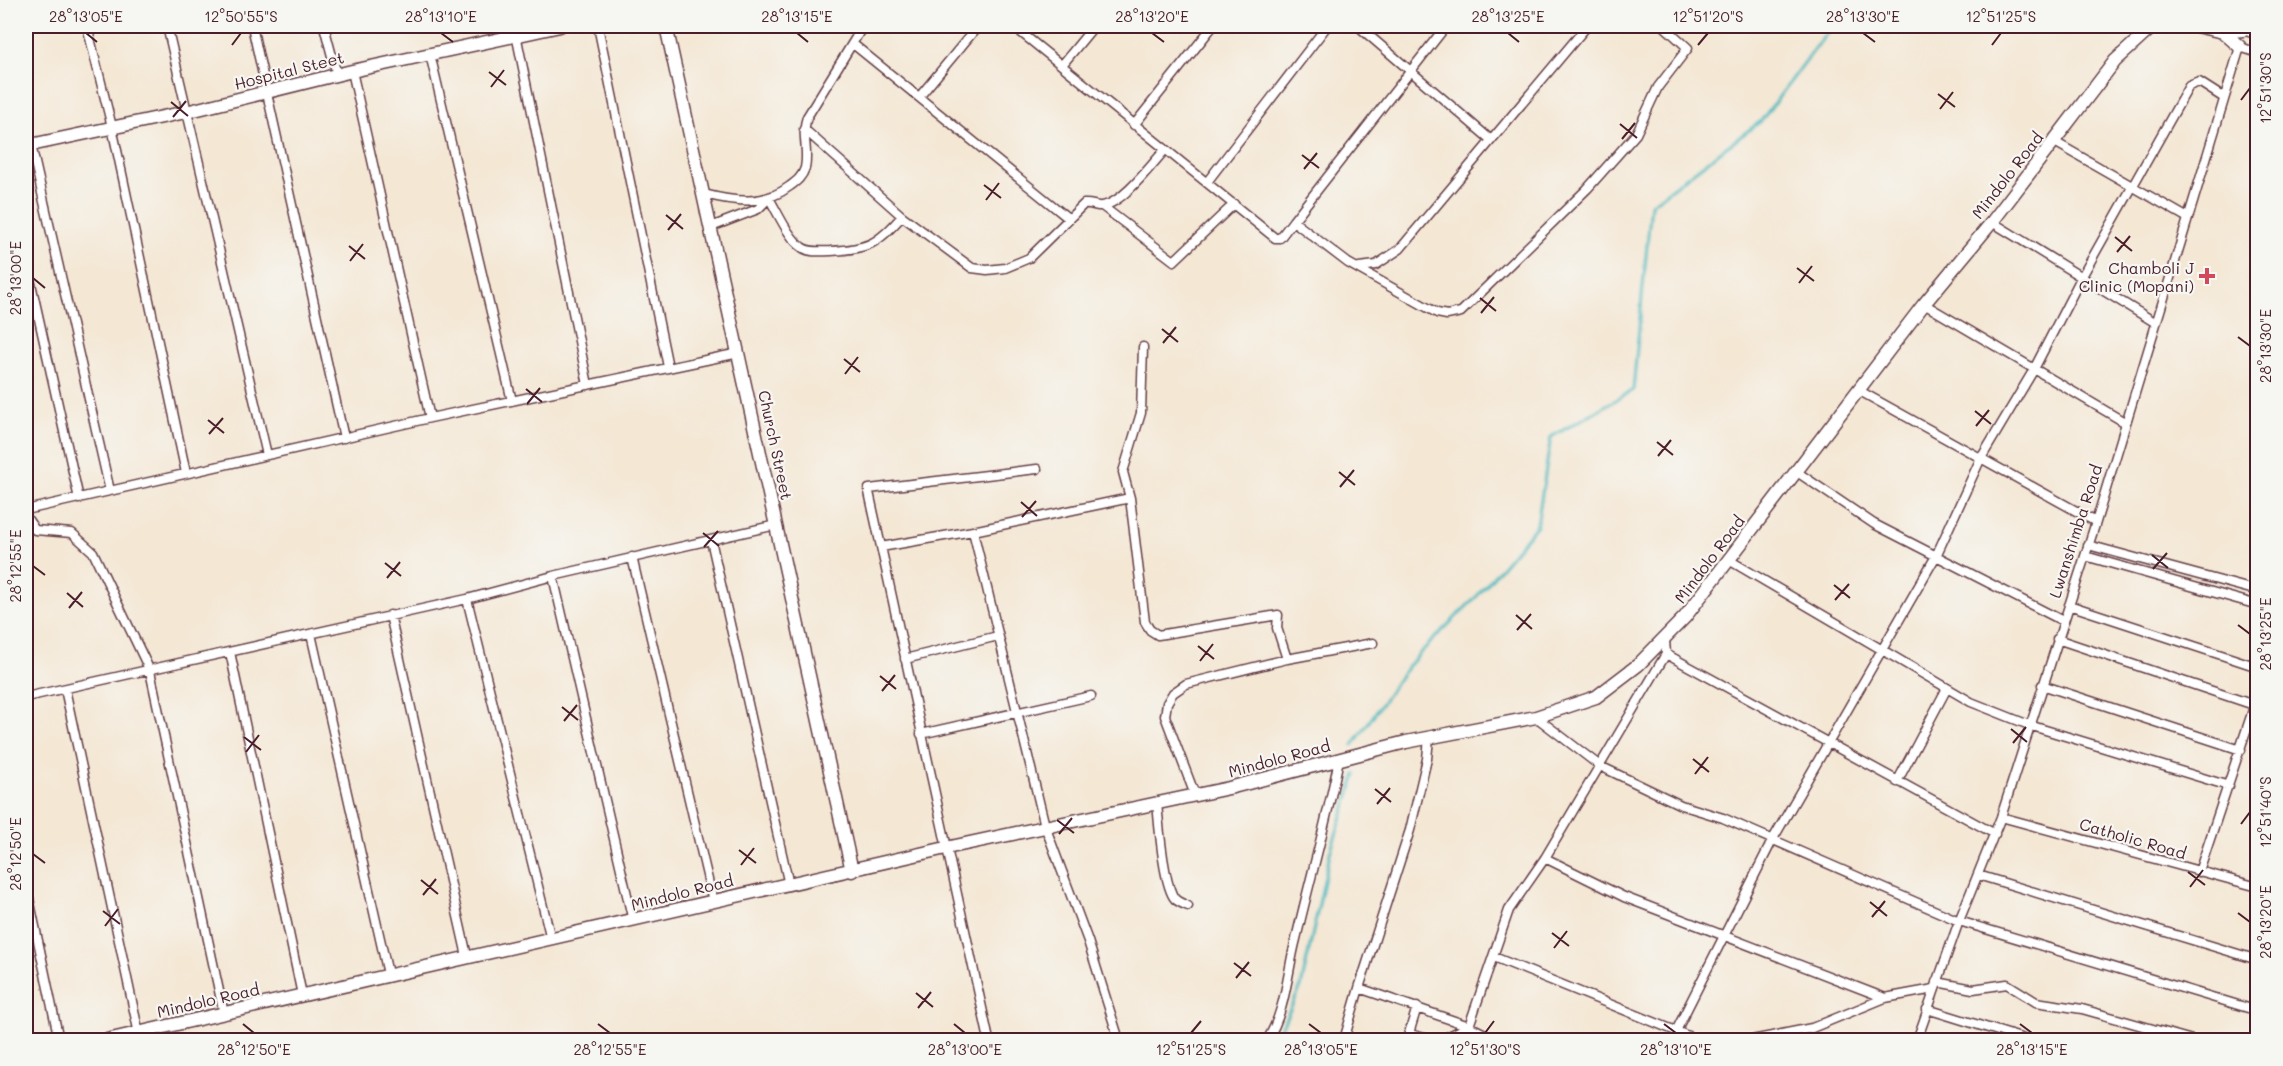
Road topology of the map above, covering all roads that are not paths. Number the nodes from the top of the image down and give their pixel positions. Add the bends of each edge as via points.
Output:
1 (87, 26) edge
2 (167, 26) edge
3 (252, 26) edge
4 (324, 26) edge
5 (560, 26) edge
6 (598, 26) edge
7 (666, 26) edge
8 (863, 26) edge
9 (978, 26) edge
10 (1013, 26) edge
11 (1094, 26) edge
12 (1213, 26) edge
13 (1327, 26) edge
14 (1358, 26) edge
15 (1446, 26) edge
16 (1587, 26) edge
17 (1664, 26) edge
18 (2162, 26) edge
19 (2196, 26) edge
20 (2147, 28) edge
21 (2244, 28) edge
22 (2223, 32) junction
23 (516, 34) junction
24 (2258, 35) edge
25 (853, 44) junction
26 (2240, 47) junction
27 (2258, 53) edge
28 (430, 54) junction
29 (1062, 65) junction
30 (1410, 69) junction
31 (352, 71) junction
32 (338, 75) junction
33 (266, 93) junction
34 (920, 96) junction
35 (2224, 98) junction
36 (186, 112) junction
37 (26, 123) edge
38 (1134, 125) junction
39 (112, 127) junction
40 (804, 129) junction
41 (1491, 140) junction
42 (2053, 141) junction
43 (28, 145) edge
44 (1165, 150) junction
45 (1207, 182) junction
46 (2132, 186) junction
47 (704, 194) junction
48 (768, 198) junction
49 (1234, 204) junction
50 (1102, 206) junction
51 (902, 216) junction
52 (1068, 218) junction
53 (2188, 218) junction
54 (1293, 221) junction
55 (1992, 222) junction
56 (711, 228) junction
57 (26, 261) edge
58 (1358, 267) junction
59 (2081, 278) junction
60 (1924, 304) junction
61 (2156, 323) junction
62 (1143, 347) dead end
63 (739, 353) junction
64 (668, 367) junction
65 (2033, 371) junction
66 (588, 385) junction
67 (1858, 390) junction
68 (512, 400) junction
69 (430, 418) junction
70 (2126, 423) junction
71 (344, 438) junction
72 (267, 455) junction
73 (1980, 460) junction
74 (1037, 469) dead end
75 (1797, 472) junction
76 (186, 473) junction
77 (110, 491) junction
78 (79, 498) junction
79 (1130, 498) junction
80 (26, 510) edge
81 (26, 517) edge
82 (2096, 522) junction
83 (776, 525) junction
84 (974, 531) junction
85 (711, 540) junction
86 (2088, 545) junction
87 (881, 547) junction
88 (1936, 556) junction
89 (2085, 556) junction
90 (632, 557) junction
91 (1729, 560) junction
92 (553, 576) junction
93 (2258, 591) edge
94 (467, 599) junction
95 (2069, 604) junction
96 (2258, 605) edge
97 (390, 615) junction
98 (2063, 621) junction
99 (311, 634) junction
100 (998, 636) junction
101 (2057, 639) junction
102 (1665, 640) junction
103 (1373, 643) dead end
104 (1882, 648) junction
105 (230, 652) junction
106 (1666, 654) junction
107 (905, 659) junction
108 (1287, 659) junction
109 (2258, 668) edge
110 (150, 671) junction
111 (2042, 685) junction
112 (65, 689) junction
113 (1946, 690) junction
114 (2258, 694) edge
115 (1091, 696) dead end
116 (26, 697) edge
117 (2254, 705) junction
118 (1018, 712) junction
119 (1536, 717) junction
120 (2029, 725) junction
121 (921, 734) junction
122 (1429, 738) junction
123 (1829, 742) junction
124 (2241, 750) junction
125 (1339, 759) junction
126 (1600, 766) junction
127 (1897, 782) junction
128 (2229, 786) junction
129 (1195, 795) junction
130 (1157, 803) junction
131 (2001, 817) junction
132 (1045, 826) junction
133 (1995, 834) junction
134 (1773, 839) junction
135 (946, 848) junction
136 (1545, 858) junction
137 (852, 871) junction
138 (2199, 872) junction
139 (1978, 875) junction
140 (26, 884) edge
141 (789, 885) junction
142 (2258, 887) edge
143 (712, 901) junction
144 (1188, 906) dead end
145 (633, 921) junction
146 (1959, 921) junction
147 (1722, 935) junction
148 (551, 939) junction
149 (467, 956) junction
150 (1494, 957) junction
151 (2258, 960) edge
152 (388, 974) junction
153 (1935, 986) junction
154 (1359, 988) junction
155 (302, 995) junction
156 (1885, 998) junction
157 (1417, 1007) junction
158 (1927, 1009) junction
159 (2258, 1011) edge
160 (224, 1014) junction
161 (1469, 1026) junction
162 (1676, 1030) junction
163 (139, 1034) junction
164 (1408, 1037) edge
165 (59, 1041) edge
166 (106, 1041) edge
167 (989, 1041) edge
168 (1119, 1041) edge
169 (1267, 1041) edge
170 (1344, 1041) edge
171 (1433, 1041) edge
172 (1442, 1041) edge
173 (1497, 1041) edge
174 (1698, 1041) edge
175 (1752, 1041) edge
176 (1917, 1041) edge
177 (2026, 1041) edge
178 (2192, 1041) edge

1 - 39 street
2 - 36 street
3 - 33 street
4 - 32 street
5 - 23 street, Hospital Steet
6 - 64 street
7 - 47 street, Church Street
8 - 25 street
9 - 34 street
10 - 29 street
11 - 29 street
12 - 38 street
13 - 45 street
14 - 30 street
15 - 30 street
16 - 41 street
17 - 58 street via 1688,48 1658,87 1636,134 1558,220 1461,312 1437,313
18 - 20 street, Mindolo Road
19 - 22 street
20 - 42 street, Mindolo Road via 2115,61
21 - 22 street
21 - 24 street
21 - 26 street, Lwanshimba Road
22 - 26 street
23 - 28 street, Hospital Steet
23 - 66 street
25 - 34 street
25 - 40 street via 807,117
26 - 27 street
26 - 35 street, Lwanshimba Road
28 - 31 street, Hospital Steet
28 - 68 street
29 - 38 street
30 - 41 street
30 - 54 street
31 - 32 street, Hospital Steet
31 - 69 street
32 - 33 street, Hospital Steet
33 - 36 street, Hospital Steet
33 - 71 street
34 - 52 street
35 - 46 street via 2199,82 2189,86
35 - 53 street, Lwanshimba Road
36 - 39 street, Hospital Steet
36 - 72 street
37 - 43 street
38 - 44 street
39 - 43 street, Hospital Steet
39 - 76 street
40 - 48 street via 804,171 799,179
40 - 51 street
41 - 58 street via 1400,249 1376,265
42 - 46 street
42 - 55 street, Mindolo Road
43 - 77 street
44 - 45 street
44 - 50 street via 1131,187
45 - 49 street
46 - 53 street
46 - 59 street
47 - 48 street via 734,201
47 - 56 street, Church Street
48 - 51 street via 797,243 809,250 855,250 869,246
48 - 56 street via 758,209
49 - 50 street via 1174,261
49 - 54 street via 1278,239
50 - 52 street via 1084,204
51 - 52 street via 972,268 987,270 1005,268 1029,258
53 - 61 street, Lwanshimba Road
54 - 58 street via 1347,263
55 - 59 street
55 - 60 street, Mindolo Road
56 - 63 street, Church Street
57 - 78 street
59 - 61 street
59 - 65 street
60 - 65 street
60 - 67 street, Mindolo Road
61 - 70 street, Lwanshimba Road
62 - 79 street via 1141,413 1123,472
63 - 64 street
63 - 83 street, Church Street
64 - 66 street
65 - 70 street
65 - 73 street
66 - 68 street
67 - 73 street
67 - 75 street, Mindolo Road
68 - 69 street
69 - 71 street
70 - 82 street, Lwanshimba Road
71 - 72 street
72 - 76 street
73 - 82 street
73 - 88 street
74 - 87 street via 869,489
75 - 88 street via 1852,511
75 - 91 street, Mindolo Road
76 - 77 street
77 - 78 street
78 - 80 street
79 - 84 street
79 - 108 street via 1150,630 1158,635 1278,615 1277,628
81 - 110 street via 35,530 72,532 93,552
82 - 86 street, Lwanshimba Road
83 - 85 street
83 - 137 street, Church Street
84 - 87 street
84 - 100 street
85 - 90 street
85 - 141 street
86 - 89 street, Lwanshimba Road
86 - 93 street
87 - 107 street
88 - 98 street
88 - 104 street
89 - 95 street, Lwanshimba Road
89 - 96 street
90 - 92 street
90 - 143 street
91 - 102 street, Mindolo Road
91 - 104 street
92 - 94 street
92 - 145 street
94 - 97 street
94 - 148 street
95 - 98 street, Lwanshimba Road
95 - 109 street
97 - 99 street
97 - 149 street
98 - 101 street, Lwanshimba Road
99 - 105 street
99 - 152 street
100 - 107 street
100 - 118 street
101 - 111 street, Lwanshimba Road
101 - 117 street
102 - 106 street
102 - 119 street, Mindolo Road via 1596,697
103 - 108 street
104 - 113 street
104 - 123 street
105 - 110 street
105 - 155 street
106 - 123 street
106 - 126 street
107 - 121 street
108 - 129 street via 1186,684 1173,693 1165,716
110 - 112 street
110 - 160 street
111 - 120 street, Lwanshimba Road
111 - 124 street
112 - 116 street
112 - 163 street
113 - 120 street
113 - 127 street
114 - 117 street
115 - 118 street
117 - 124 street
118 - 121 street
118 - 132 street
119 - 122 street, Mindolo Road
119 - 126 street
120 - 128 street
120 - 131 street, Lwanshimba Road
121 - 135 street
122 - 125 street, Mindolo Road
122 - 154 street via 1410,830
123 - 127 street
123 - 134 street
124 - 128 street
125 - 129 street, Mindolo Road
125 - 169 street via 1278,1023
126 - 134 street via 1681,805
126 - 136 street
127 - 133 street
128 - 138 street
129 - 130 street, Mindolo Road
130 - 132 street, Mindolo Road
130 - 144 street via 1172,894
131 - 133 street, Lwanshimba Road
131 - 138 street, Catholic Road
132 - 135 street, Mindolo Road
132 - 168 street via 1088,941
133 - 139 street, Lwanshimba Road
134 - 146 street
134 - 147 street
135 - 137 street, Mindolo Road
135 - 167 street
136 - 147 street via 1624,897
136 - 150 street via 1509,910
137 - 141 street, Mindolo Road
138 - 142 street, Catholic Road
139 - 146 street, Lwanshimba Road
139 - 151 street
140 - 165 street
141 - 143 street, Mindolo Road
143 - 145 street, Mindolo Road
145 - 148 street, Mindolo Road
146 - 153 street, Lwanshimba Road
146 - 159 street
147 - 156 street
147 - 162 street
148 - 149 street, Mindolo Road
149 - 152 street, Mindolo Road
150 - 161 street
150 - 162 street
152 - 155 street, Mindolo Road
153 - 156 street
153 - 158 street, Lwanshimba Road
153 - 178 street via 1973,989 2007,984 2036,1002 2082,1009
154 - 157 street
154 - 170 street
155 - 160 street, Mindolo Road
156 - 175 street via 1812,1028
157 - 161 street
157 - 164 street
158 - 176 street, Lwanshimba Road
158 - 177 street
160 - 163 street, Mindolo Road
161 - 172 street
161 - 173 street
162 - 174 street
163 - 166 street, Mindolo Road
164 - 171 street

